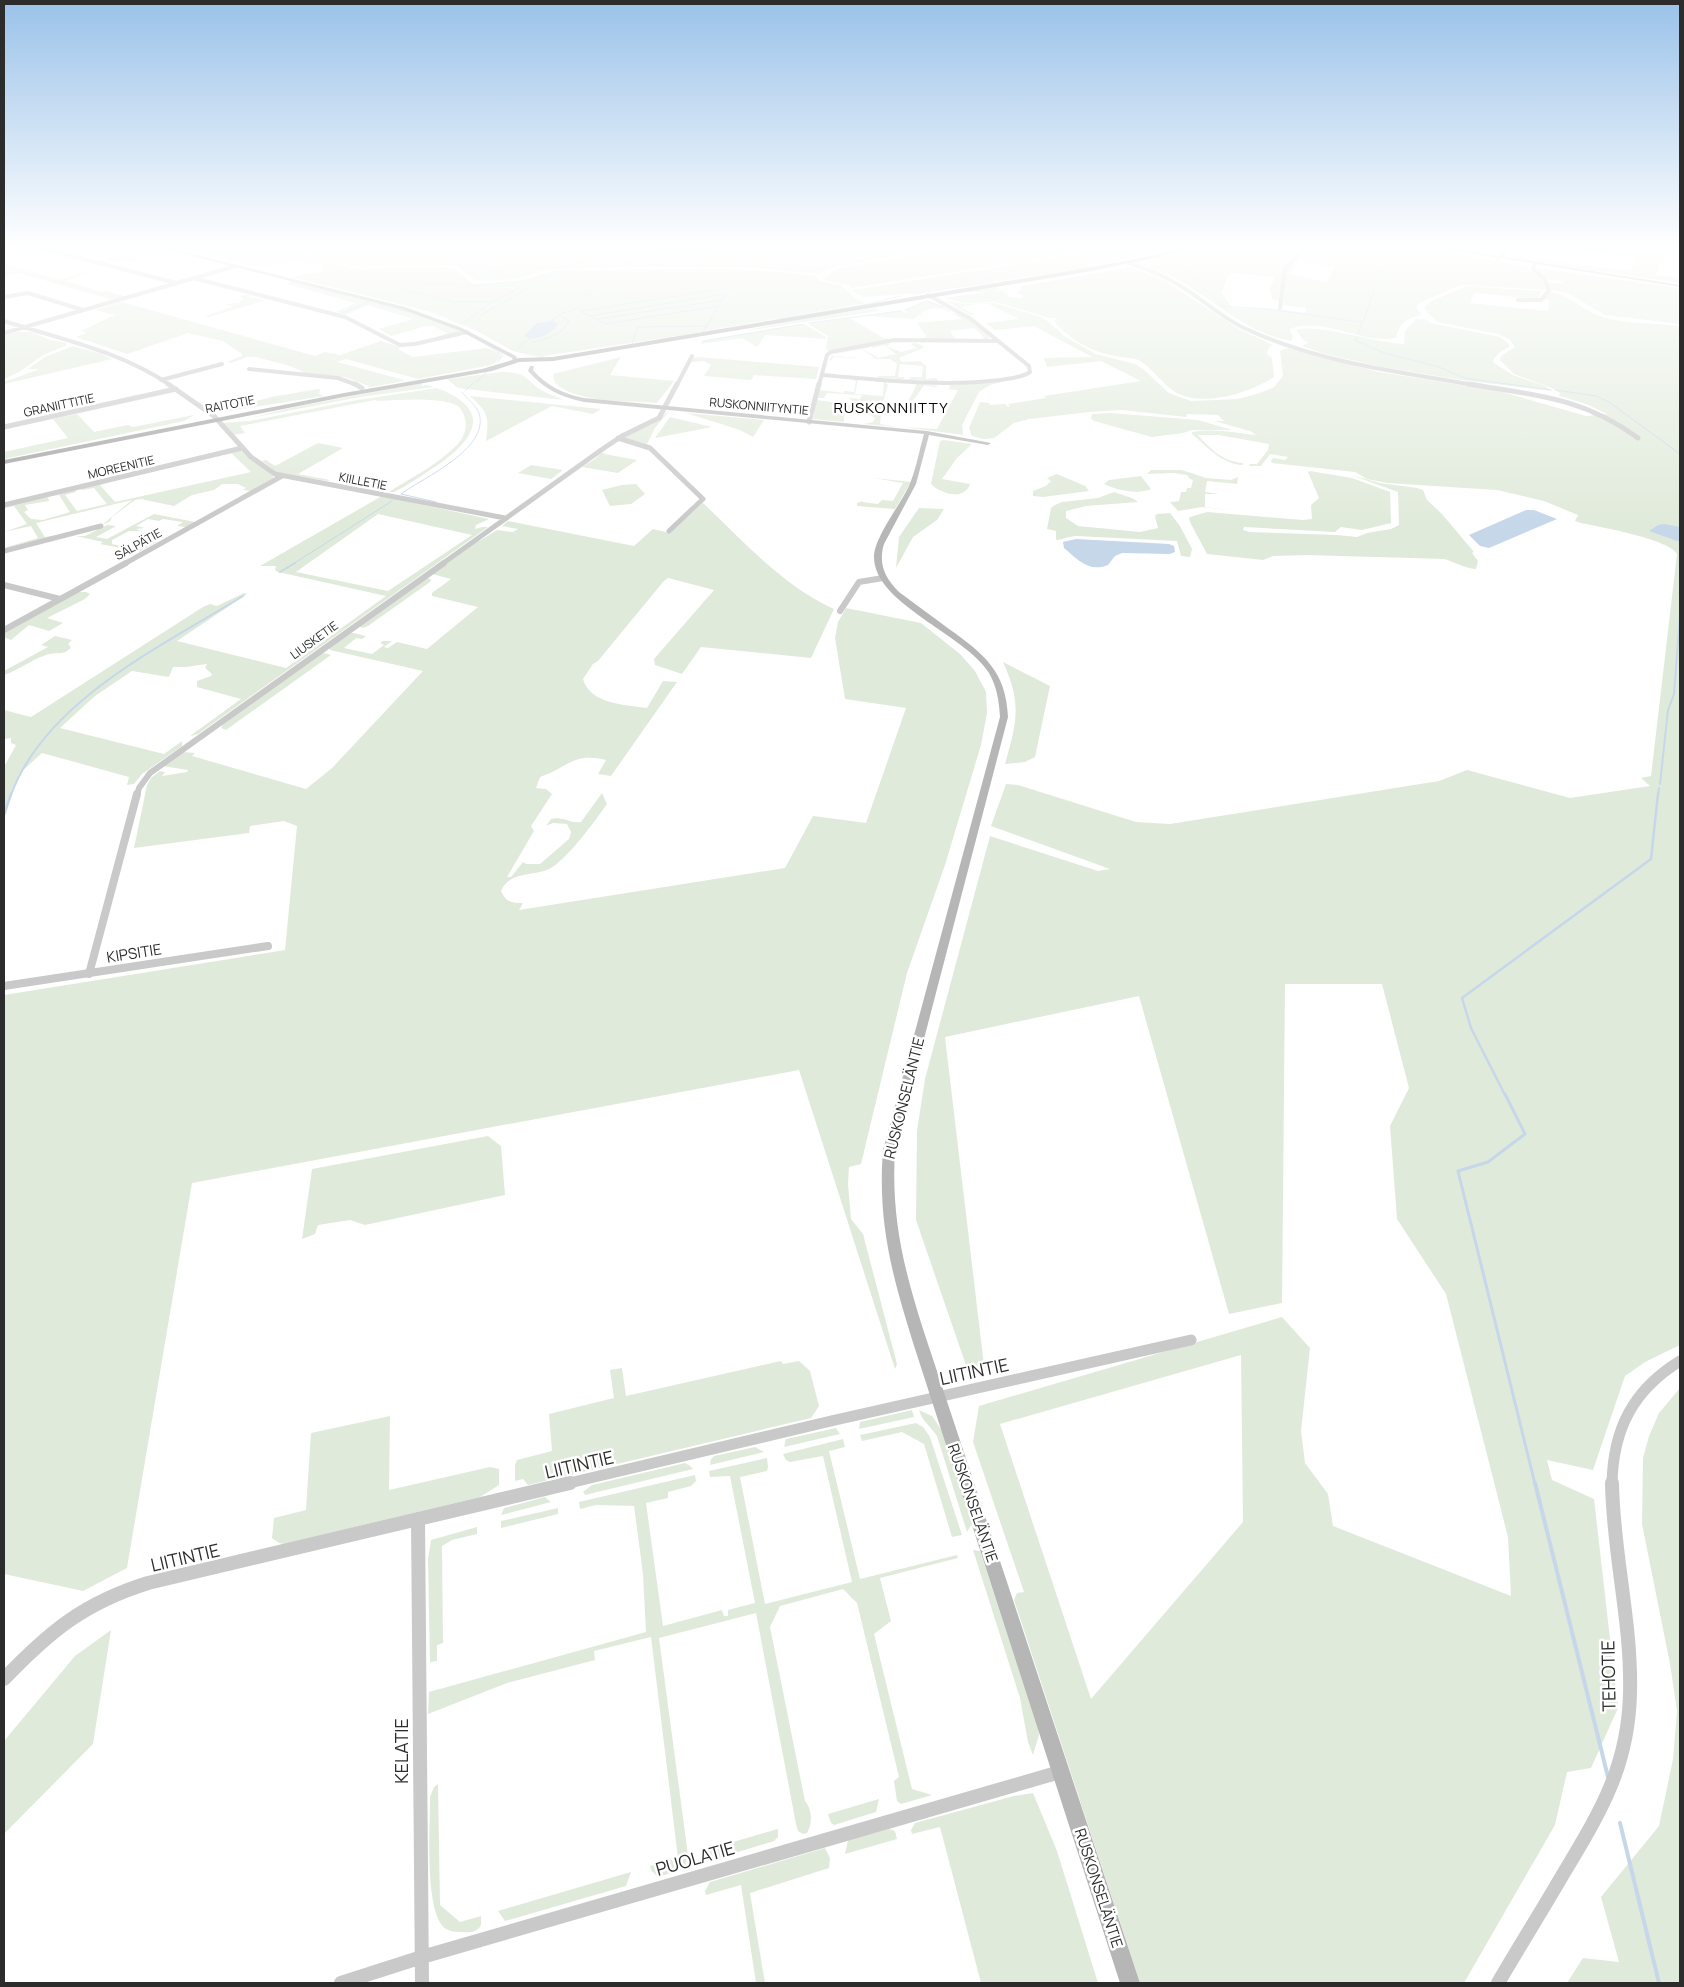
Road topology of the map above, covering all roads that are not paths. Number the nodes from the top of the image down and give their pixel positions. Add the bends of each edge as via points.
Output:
1 (60, 339) edge
2 (388, 339) edge
3 (438, 339) edge
4 (480, 339) edge
5 (675, 339) edge
6 (994, 339) edge
7 (1271, 339) edge
8 (997, 341) junction
9 (507, 352) junction
10 (692, 356) dead end
11 (533, 363) junction
12 (222, 364) dead end
13 (518, 366) junction
14 (249, 369) dead end
15 (1029, 373) joint
16 (822, 375) junction
17 (535, 376) junction
18 (161, 380) junction
19 (364, 389) junction
20 (176, 390) junction
21 (192, 402) junction
22 (665, 408) junction
23 (217, 419) junction
24 (207, 421) junction
25 (809, 422) junction
26 (4, 427) edge
27 (927, 433) junction
28 (230, 436) junction
29 (618, 438) junction
30 (1638, 438) dead end
31 (988, 443) dead end
32 (242, 448) junction
33 (4, 462) edge
34 (282, 476) junction
35 (4, 505) edge
36 (505, 518) junction
37 (101, 526) dead end
38 (669, 531) dead end
39 (4, 551) edge
40 (883, 578) junction
41 (4, 585) edge
42 (60, 599) junction
43 (840, 611) dead end
44 (4, 630) edge
45 (268, 946) dead end
46 (88, 974) junction
47 (4, 986) edge
48 (1191, 1340) dead end
49 (1680, 1361) edge
50 (938, 1397) junction
51 (418, 1520) junction
52 (4, 1679) edge
53 (1060, 1772) junction
54 (422, 1956) junction
55 (340, 1983) edge
56 (422, 1983) edge
57 (1130, 1983) edge
58 (1498, 1983) edge

1 - 18 street via 109,354
2 - 3 street via 400,345
4 - 9 street
5 - 11 main road
6 - 8 street
7 - 30 street via 1384,370 1555,398 1590,409
8 - 15 street via 1029,366
8 - 16 street via 894,340 841,350 828,354
9 - 11 street
9 - 13 street
10 - 22 street, LIUSKETIE
11 - 13 main road
11 - 13 main road
11 - 17 street via 530,370
12 - 18 street
13 - 17 street, RUSKONNIITYNTIE
13 - 19 main road, RAITOTIE
14 - 19 street via 338,378
15 - 16 street via 958,384
16 - 25 street
17 - 22 street, RUSKONNIITYNTIE via 554,392 567,397
18 - 20 street
19 - 23 main road, RAITOTIE
20 - 21 street
20 - 26 street, GRANIITTITIE
21 - 23 street, KIILLETIE
21 - 24 street, KIILLETIE
22 - 25 street, RUSKONNIITYNTIE
22 - 29 street, LIUSKETIE via 655,421
23 - 24 main road, RAITOTIE
23 - 28 street, KIILLETIE
24 - 28 street, KIILLETIE
24 - 33 main road, RAITOTIE
25 - 27 street, RUSKONNIITYNTIE
27 - 31 street, RUSKONNIITYNTIE
27 - 40 street via 913,484 878,550 878,566
28 - 32 street, KIILLETIE
29 - 36 street, LIUSKETIE
29 - 38 street via 650,448 703,499
32 - 34 street, KIILLETIE via 268,470
32 - 35 street, MOREENITIE
34 - 36 street, KIILLETIE
34 - 42 street, SÄLPÄTIE
36 - 46 street, LIUSKETIE via 143,780 138,788
37 - 39 street
40 - 43 street via 859,582
40 - 50 street, RUSKONSELÄNTIE via 896,594 985,660 998,680 1004,705 1004,717 987,783 889,1150 887,1202 891,1241
41 - 42 street
42 - 44 street, SÄLPÄTIE
45 - 46 street, KIPSITIE
46 - 47 street, KIPSITIE
48 - 50 street, LIITINTIE
49 - 58 street, TEHOTIE via 1656,1377 1637,1400 1617,1443 1612,1478 1612,1516 1630,1662 1630,1701 1626,1741 1615,1782
50 - 51 street, LIITINTIE
50 - 53 street, RUSKONSELÄNTIE
51 - 52 street, LIITINTIE via 122,1591 59,1628
51 - 54 street, KELATIE
53 - 54 street, PUOLATIE
53 - 57 street, RUSKONSELÄNTIE
54 - 55 street, PUOLATIE
54 - 56 street, KELATIE

